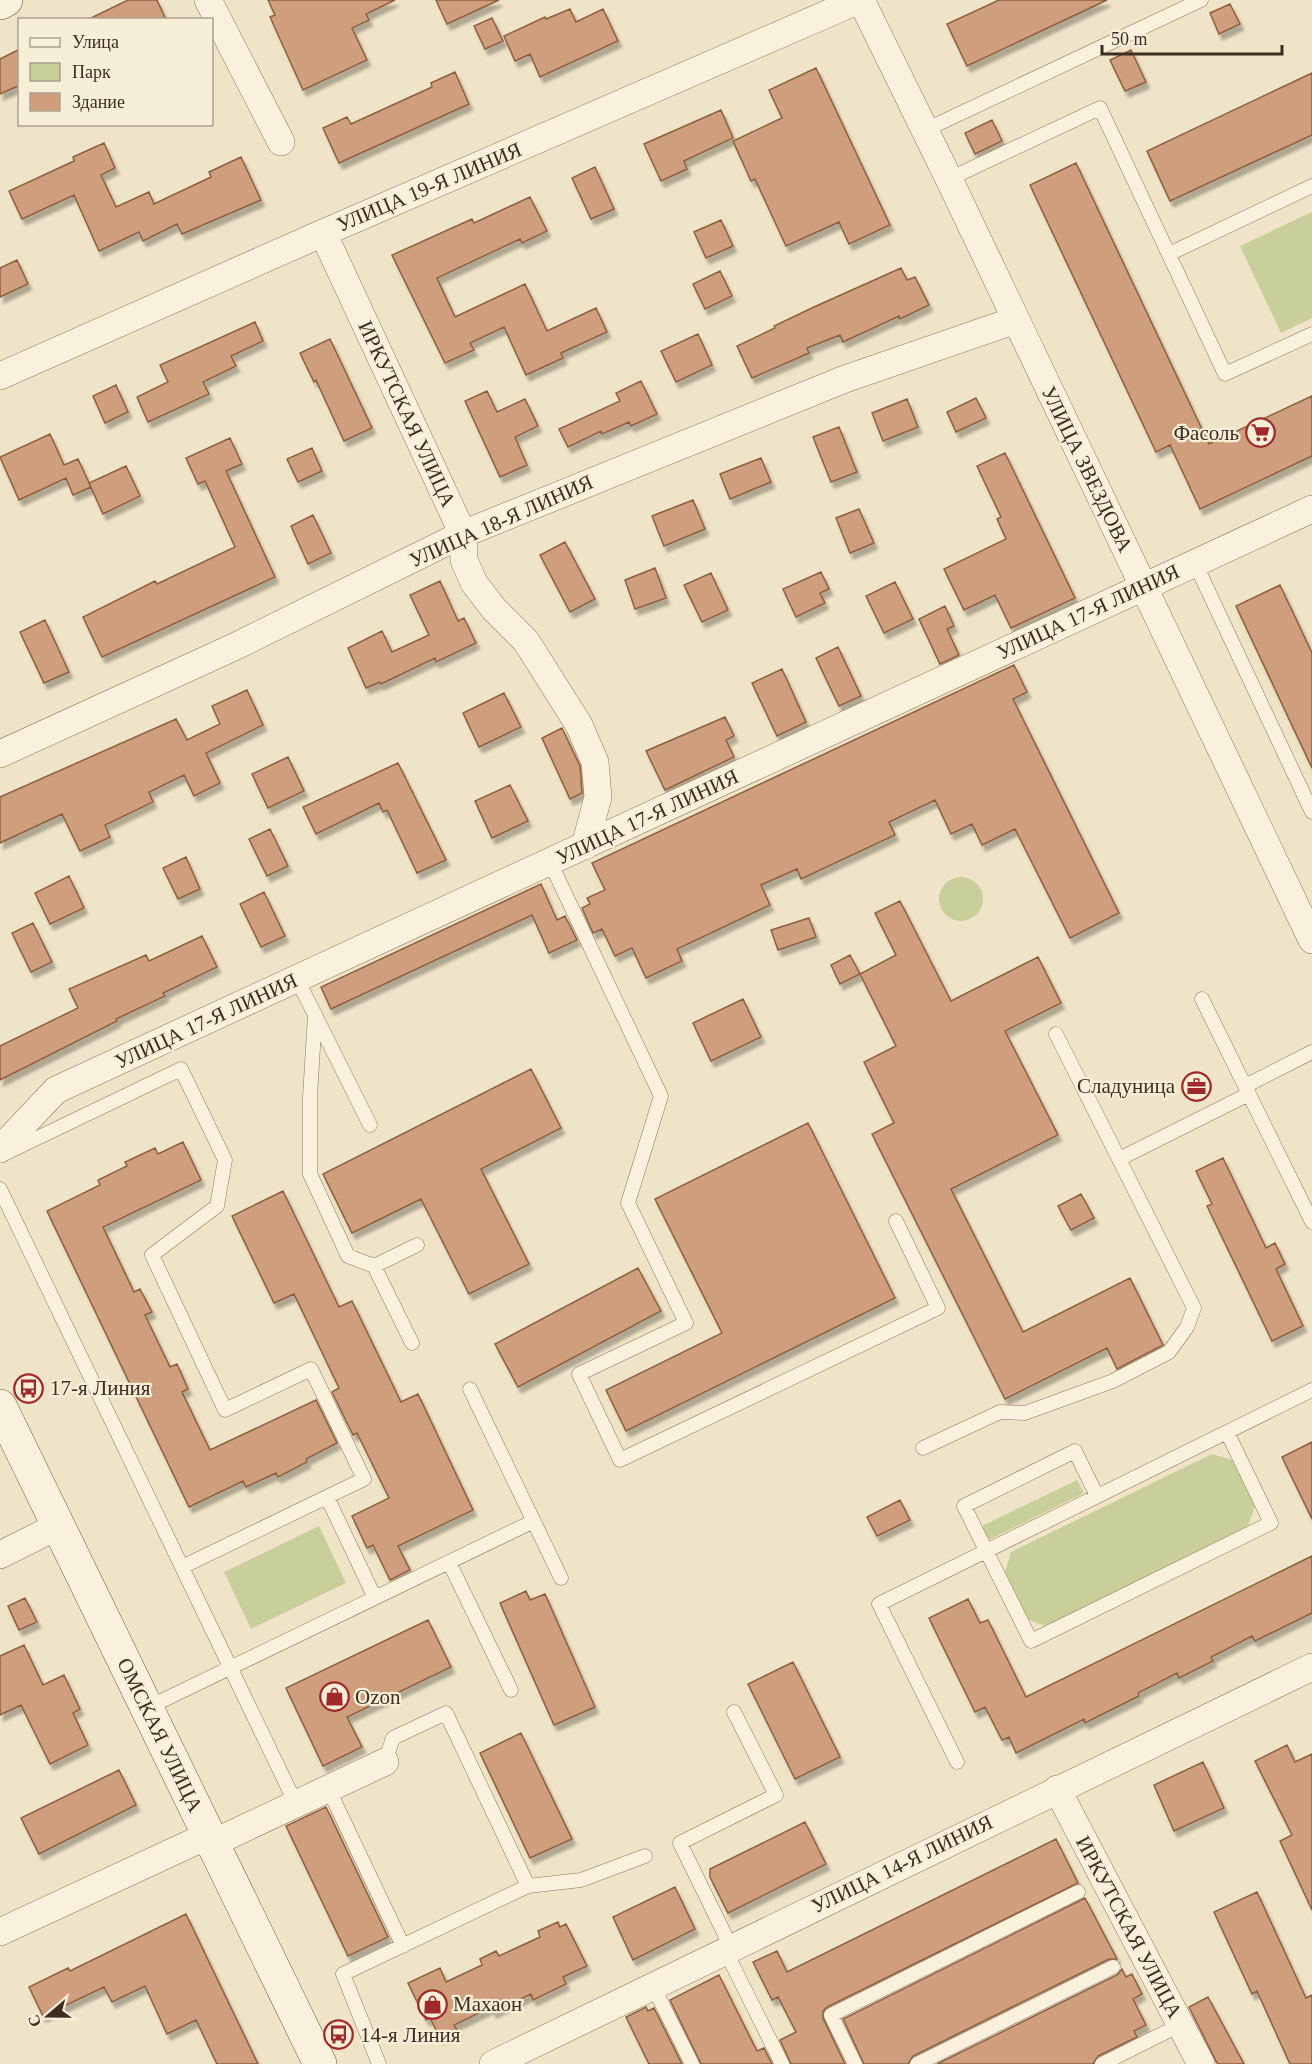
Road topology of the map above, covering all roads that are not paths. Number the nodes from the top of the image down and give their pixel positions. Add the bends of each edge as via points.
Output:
1 (6, 0) edge
2 (208, 0) edge
3 (860, 0) edge
4 (1201, 0) edge
5 (0, 3) edge
6 (925, 130) junction
7 (281, 142) dead end
8 (949, 179) junction
9 (1312, 186) edge
10 (323, 233) junction
11 (1169, 254) junction
12 (1016, 320) junction
13 (1312, 334) edge
14 (0, 376) edge
15 (1312, 509) edge
16 (463, 534) junction
17 (1195, 563) junction
18 (1144, 587) junction
19 (0, 754) edge
20 (1312, 812) edge
21 (585, 846) junction
22 (550, 862) junction
23 (1312, 940) edge
24 (297, 979) junction
25 (1202, 999) dead end
26 (315, 1014) junction
27 (1056, 1034) dead end
28 (1312, 1052) edge
29 (1247, 1090) junction
30 (370, 1125) dead end
31 (0, 1149) edge
32 (0, 1156) edge
33 (1119, 1159) junction
34 (0, 1189) edge
35 (896, 1221) dead end
36 (1312, 1222) edge
37 (417, 1245) dead end
38 (374, 1266) junction
39 (412, 1343) dead end
40 (470, 1389) dead end
41 (1312, 1390) edge
42 (0, 1406) edge
43 (1227, 1432) junction
44 (923, 1448) dead end
45 (1097, 1496) junction
46 (327, 1497) junction
47 (534, 1521) junction
48 (58, 1526) junction
49 (986, 1551) junction
50 (0, 1555) edge
51 (449, 1562) junction
52 (182, 1567) junction
53 (561, 1578) dead end
54 (375, 1598) junction
55 (230, 1667) junction
56 (1312, 1667) edge
57 (511, 1690) dead end
58 (147, 1708) junction
59 (734, 1712) dead end
60 (386, 1762) joint
61 (957, 1762) dead end
62 (328, 1788) junction
63 (1057, 1789) junction
64 (296, 1804) junction
65 (211, 1839) junction
66 (645, 1856) dead end
67 (528, 1886) junction
68 (1078, 1892) dead end
69 (0, 1932) edge
70 (403, 1946) junction
71 (728, 1949) junction
72 (1113, 1967) dead end
73 (653, 1986) junction
74 (1180, 2025) junction
75 (320, 2064) edge
76 (379, 2064) edge
77 (493, 2064) edge
78 (692, 2064) edge
79 (782, 2064) edge
80 (855, 2064) edge
81 (916, 2064) edge
82 (1102, 2064) edge
83 (1200, 2064) edge

1 - 5 main road
2 - 7 street
3 - 6 street, УЛИЦА ЗВЕЗДОВА
3 - 10 street, УЛИЦА 19-Я ЛИНИЯ
4 - 6 lane
6 - 8 street, УЛИЦА ЗВЕЗДОВА
8 - 11 lane via 1100,108
8 - 12 street, УЛИЦА ЗВЕЗДОВА
9 - 11 lane
10 - 14 street, УЛИЦА 19-Я ЛИНИЯ
10 - 16 street, ИРКУТСКАЯ УЛИЦА
11 - 13 lane via 1225,375
12 - 16 street, УЛИЦА 18-Я ЛИНИЯ via 845,379
12 - 18 street, УЛИЦА ЗВЕЗДОВА
15 - 17 street, УЛИЦА 17-Я ЛИНИЯ
16 - 19 street, УЛИЦА 18-Я ЛИНИЯ via 234,647
16 - 21 street, ИРКУТСКАЯ УЛИЦА via 465,560 474,583 526,641 579,725 595,762 598,797
17 - 18 street, УЛИЦА 17-Я ЛИНИЯ
17 - 20 lane
18 - 21 street, УЛИЦА 17-Я ЛИНИЯ
18 - 23 street, УЛИЦА ЗВЕЗДОВА
21 - 22 street, УЛИЦА 17-Я ЛИНИЯ
22 - 24 street, УЛИЦА 17-Я ЛИНИЯ
22 - 35 lane via 661,1096 628,1203 686,1323 579,1374 620,1460 938,1308
24 - 26 lane
24 - 31 street, УЛИЦА 17-Я ЛИНИЯ via 56,1090
25 - 29 lane
26 - 30 lane
26 - 38 lane via 310,1174 348,1256
27 - 33 lane
28 - 29 lane
29 - 33 lane
29 - 36 lane
32 - 46 lane via 181,1069 225,1160 217,1206 152,1256 225,1410 311,1369 364,1479
33 - 44 lane via 1194,1308 1187,1327 1169,1352 1113,1381 1025,1413 1000,1412
34 - 52 lane
37 - 38 lane
38 - 39 lane
40 - 47 lane
41 - 43 lane
42 - 48 main road, ОМСКАЯ УЛИЦА
43 - 45 lane
43 - 49 lane via 1271,1523 1031,1641
45 - 49 lane
45 - 49 lane via 1075,1450 964,1506
46 - 52 lane
46 - 54 lane
47 - 51 lane
47 - 53 lane
48 - 50 street
48 - 58 main road, ОМСКАЯ УЛИЦА
49 - 61 lane via 879,1604
51 - 54 lane
51 - 57 lane
52 - 55 lane
54 - 55 lane
55 - 58 lane
55 - 64 lane
56 - 63 street, УЛИЦА 14-Я ЛИНИЯ
58 - 65 main road, ОМСКАЯ УЛИЦА
59 - 71 lane via 776,1796 680,1843
60 - 62 street
60 - 67 lane via 393,1738 446,1713
62 - 64 street
62 - 70 lane
63 - 71 street, УЛИЦА 14-Я ЛИНИЯ
63 - 74 street, ИРКУТСКАЯ УЛИЦА
64 - 65 street
65 - 69 street
65 - 75 main road, ОМСКАЯ УЛИЦА
66 - 67 lane via 581,1880
67 - 70 lane
68 - 80 lane via 831,2015
70 - 76 lane via 344,1974
71 - 73 street, УЛИЦА 14-Я ЛИНИЯ
71 - 79 lane
72 - 81 lane
73 - 77 street, УЛИЦА 14-Я ЛИНИЯ
73 - 78 lane
74 - 82 lane
74 - 83 street, ИРКУТСКАЯ УЛИЦА

